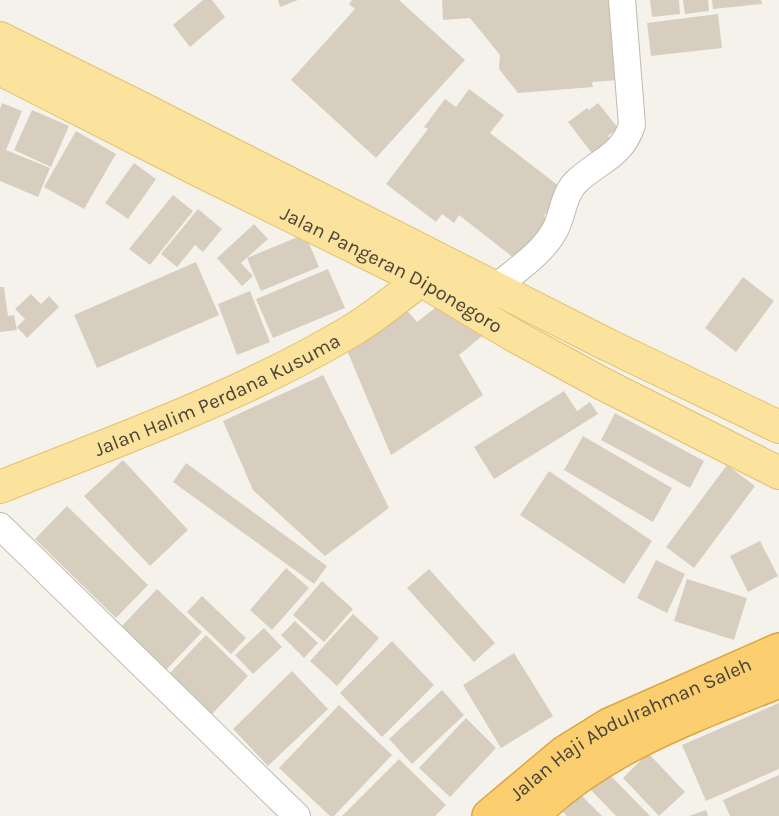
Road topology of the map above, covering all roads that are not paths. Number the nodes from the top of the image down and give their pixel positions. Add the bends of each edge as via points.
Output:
1 (622, 0) edge
2 (7, 57) edge
3 (421, 280) junction
4 (496, 287) junction
5 (779, 427) edge
6 (779, 473) edge
7 (0, 487) edge
8 (0, 526) edge
9 (779, 650) edge
10 (779, 681) edge
11 (297, 816) edge
12 (489, 816) edge
13 (532, 816) edge

1 - 4 street via 632,125 627,140 575,184 555,229 540,250
2 - 3 main road, Jalan Pangeran Diponegoro
2 - 4 main road, Jalan Pangeran Diponegoro
3 - 6 main road, Jalan Pangeran Diponegoro via 583,373
3 - 7 main road, Jalan Halim Perdana Kusuma via 352,331 254,383
4 - 5 main road, Jalan Pangeran Diponegoro
8 - 11 street
9 - 12 highway, Jalan Haji Abdulrahman Saleh via 609,725 564,753
10 - 13 highway, Jalan Haji Abdulrahman Saleh via 627,746 583,773

